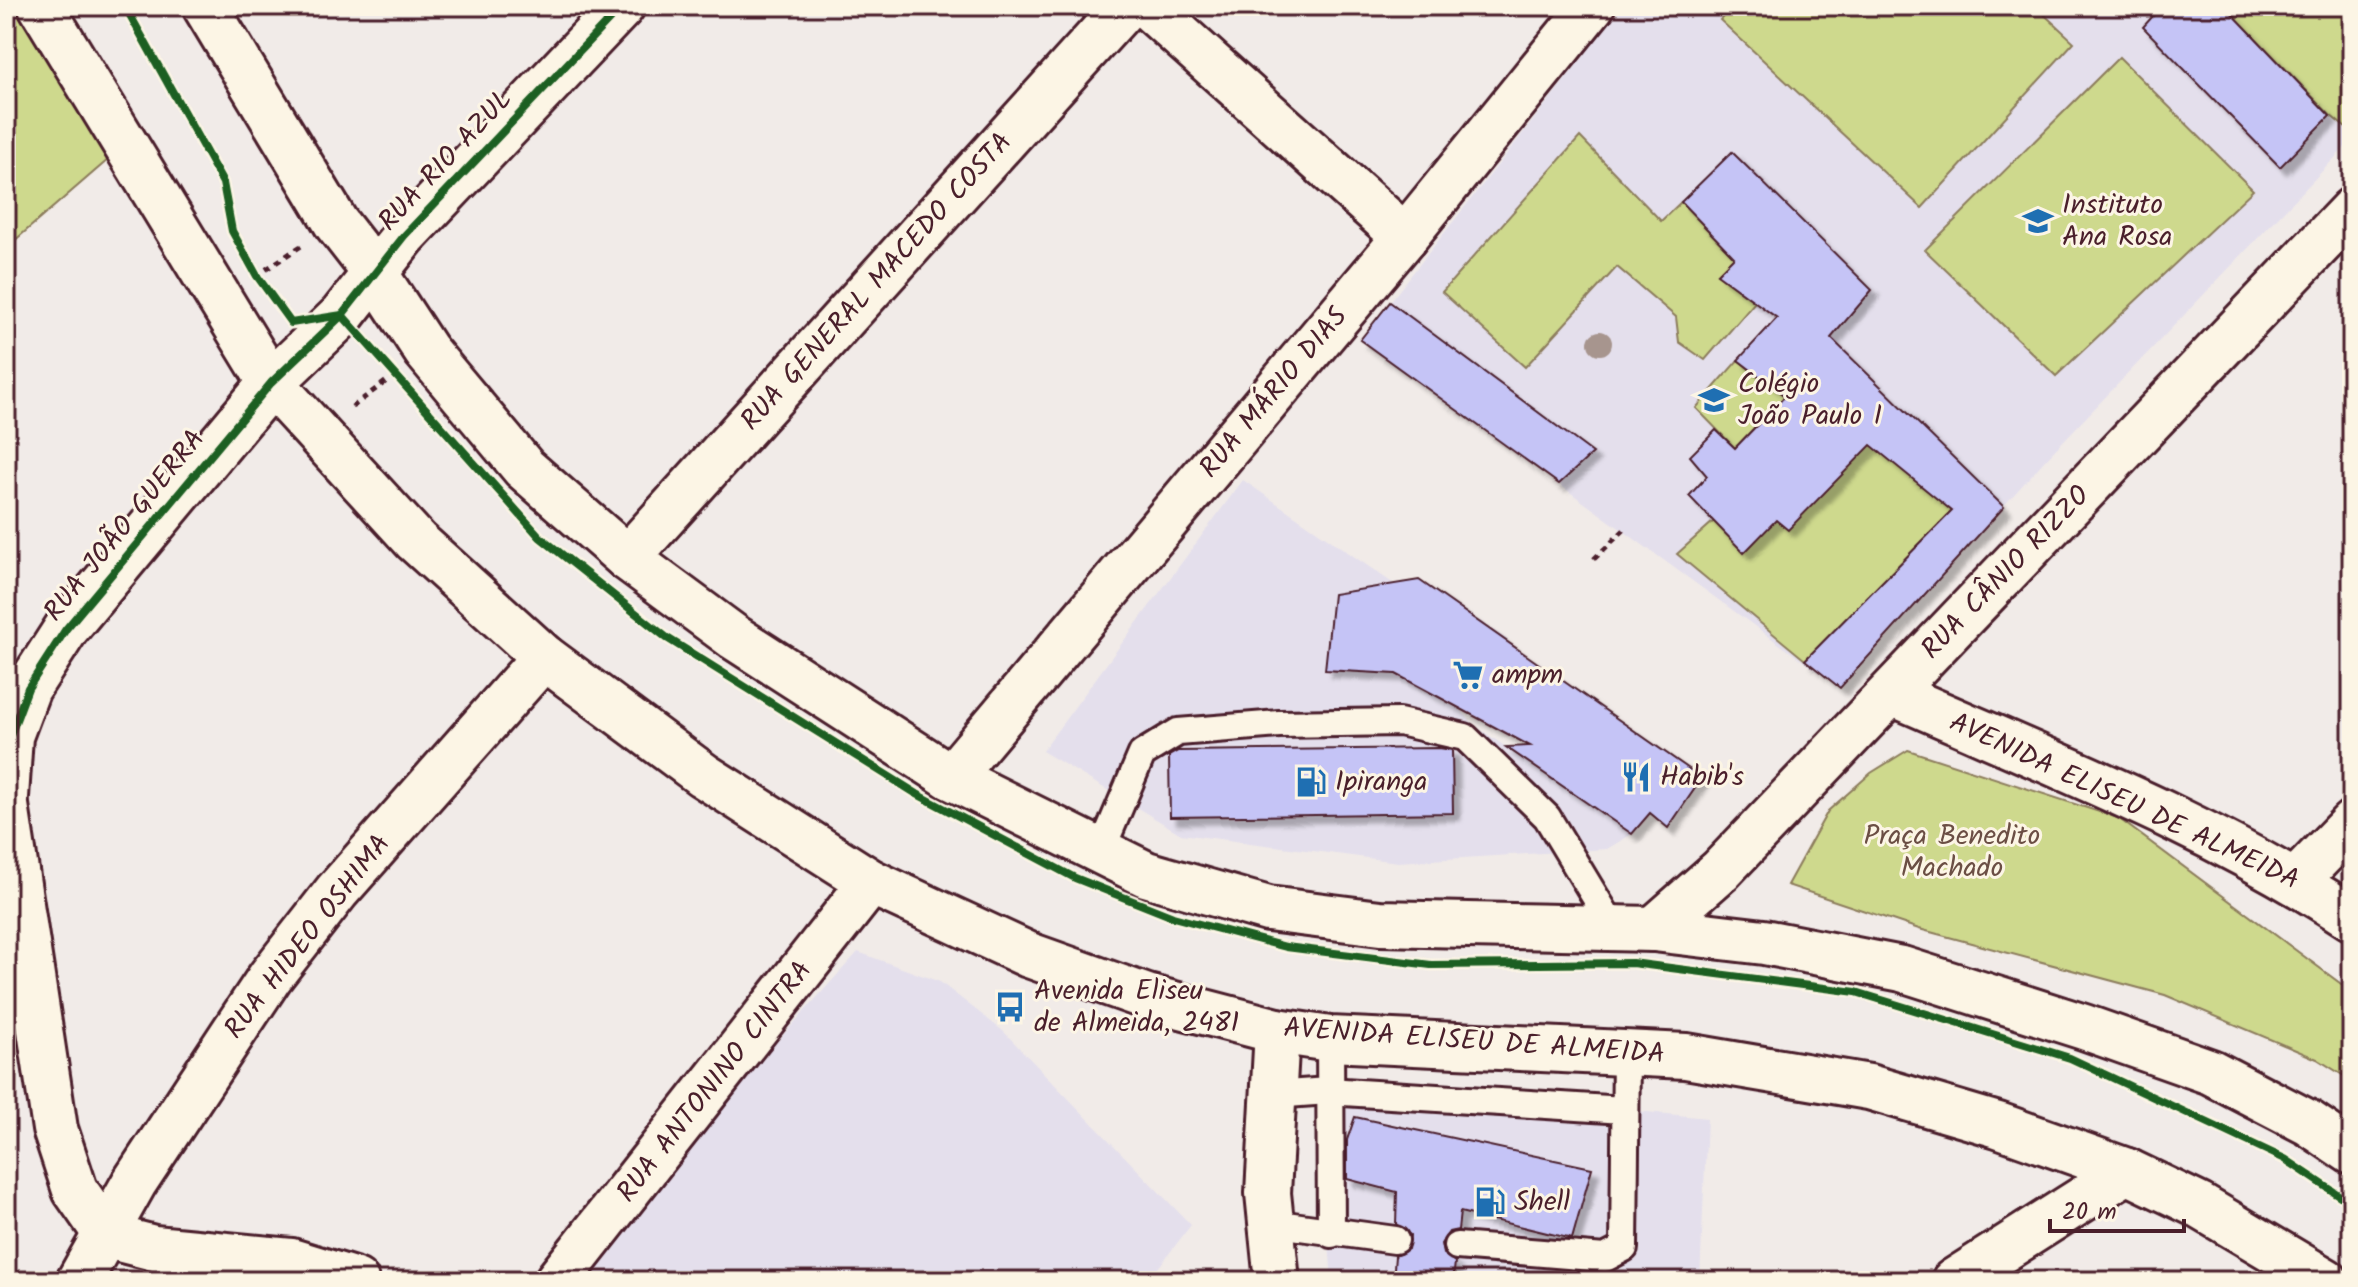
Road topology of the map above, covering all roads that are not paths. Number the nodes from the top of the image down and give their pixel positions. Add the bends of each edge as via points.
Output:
1 (41, 6) edge
2 (205, 6) edge
3 (622, 6) edge
4 (1126, 6) edge
5 (1147, 6) edge
6 (1592, 6) edge
7 (2352, 210) edge
8 (1405, 237) junction
9 (375, 273) junction
10 (271, 383) junction
11 (627, 558) junction
12 (544, 657) junction
13 (1892, 693) junction
14 (951, 777) junction
15 (6, 797) edge
16 (6, 805) edge
17 (2352, 823) edge
18 (1101, 851) junction
19 (2296, 881) junction
20 (871, 882) junction
21 (2352, 918) edge
22 (1634, 929) junction
23 (1277, 1031) junction
24 (1330, 1039) junction
25 (1626, 1053) junction
26 (1328, 1091) junction
27 (1273, 1095) junction
28 (1624, 1110) junction
29 (2352, 1152) edge
30 (2127, 1171) junction
31 (1271, 1223) junction
32 (1331, 1234) junction
33 (107, 1236) junction
34 (1395, 1240) dead end
35 (1457, 1246) dead end
36 (79, 1281) edge
37 (356, 1281) edge
38 (557, 1281) edge
39 (1277, 1281) edge
40 (1954, 1281) edge
41 (2326, 1281) edge

1 - 10 street, AVENIDA ELISEU DE ALMEIDA
2 - 9 street via 336,223
3 - 9 street, RUA RIO AZUL
4 - 11 street, RUA GENERAL MACEDO COSTA
5 - 8 street
6 - 8 street, RUA MÁRIO DIAS
7 - 13 street, RUA CÂNIO RIZZO
8 - 14 street, RUA MÁRIO DIAS
9 - 10 street, RUA RIO AZUL via 342,315
9 - 11 street via 426,351 481,420 524,468
10 - 12 street, AVENIDA ELISEU DE ALMEIDA via 416,541
10 - 15 street, RUA JOÃO GUERRA via 66,629 28,688 10,736
11 - 14 street via 734,637
12 - 20 street, AVENIDA ELISEU DE ALMEIDA via 703,775
12 - 33 street, RUA HIDEO OSHIMA via 337,891 270,977 134,1183
13 - 19 street, AVENIDA ELISEU DE ALMEIDA
13 - 22 street, RUA CÂNIO RIZZO via 1721,870
14 - 18 street
16 - 33 street via 55,1129 75,1190
17 - 19 street
18 - 22 street via 1146,874 1268,909 1380,923
18 - 22 lane via 1142,754 1178,732 1399,722 1465,737 1547,817
19 - 21 street, AVENIDA ELISEU DE ALMEIDA
20 - 23 street, AVENIDA ELISEU DE ALMEIDA via 1029,955 1147,997
20 - 38 street, RUA ANTONINO CINTRA
22 - 29 street via 1764,942 1902,969 2211,1072 2309,1123
23 - 24 street, AVENIDA ELISEU DE ALMEIDA
23 - 27 street
24 - 25 street, AVENIDA ELISEU DE ALMEIDA
24 - 26 lane
25 - 28 lane
25 - 30 street, AVENIDA ELISEU DE ALMEIDA via 1686,1056 1869,1087
26 - 27 lane
26 - 28 lane
26 - 32 lane
27 - 31 street
28 - 35 lane via 1624,1248 1605,1258
30 - 40 street
30 - 41 street, AVENIDA ELISEU DE ALMEIDA via 2198,1205
31 - 32 lane
31 - 39 street
32 - 34 lane
33 - 36 street, RUA HIDEO OSHIMA
33 - 37 street via 154,1248 291,1261

